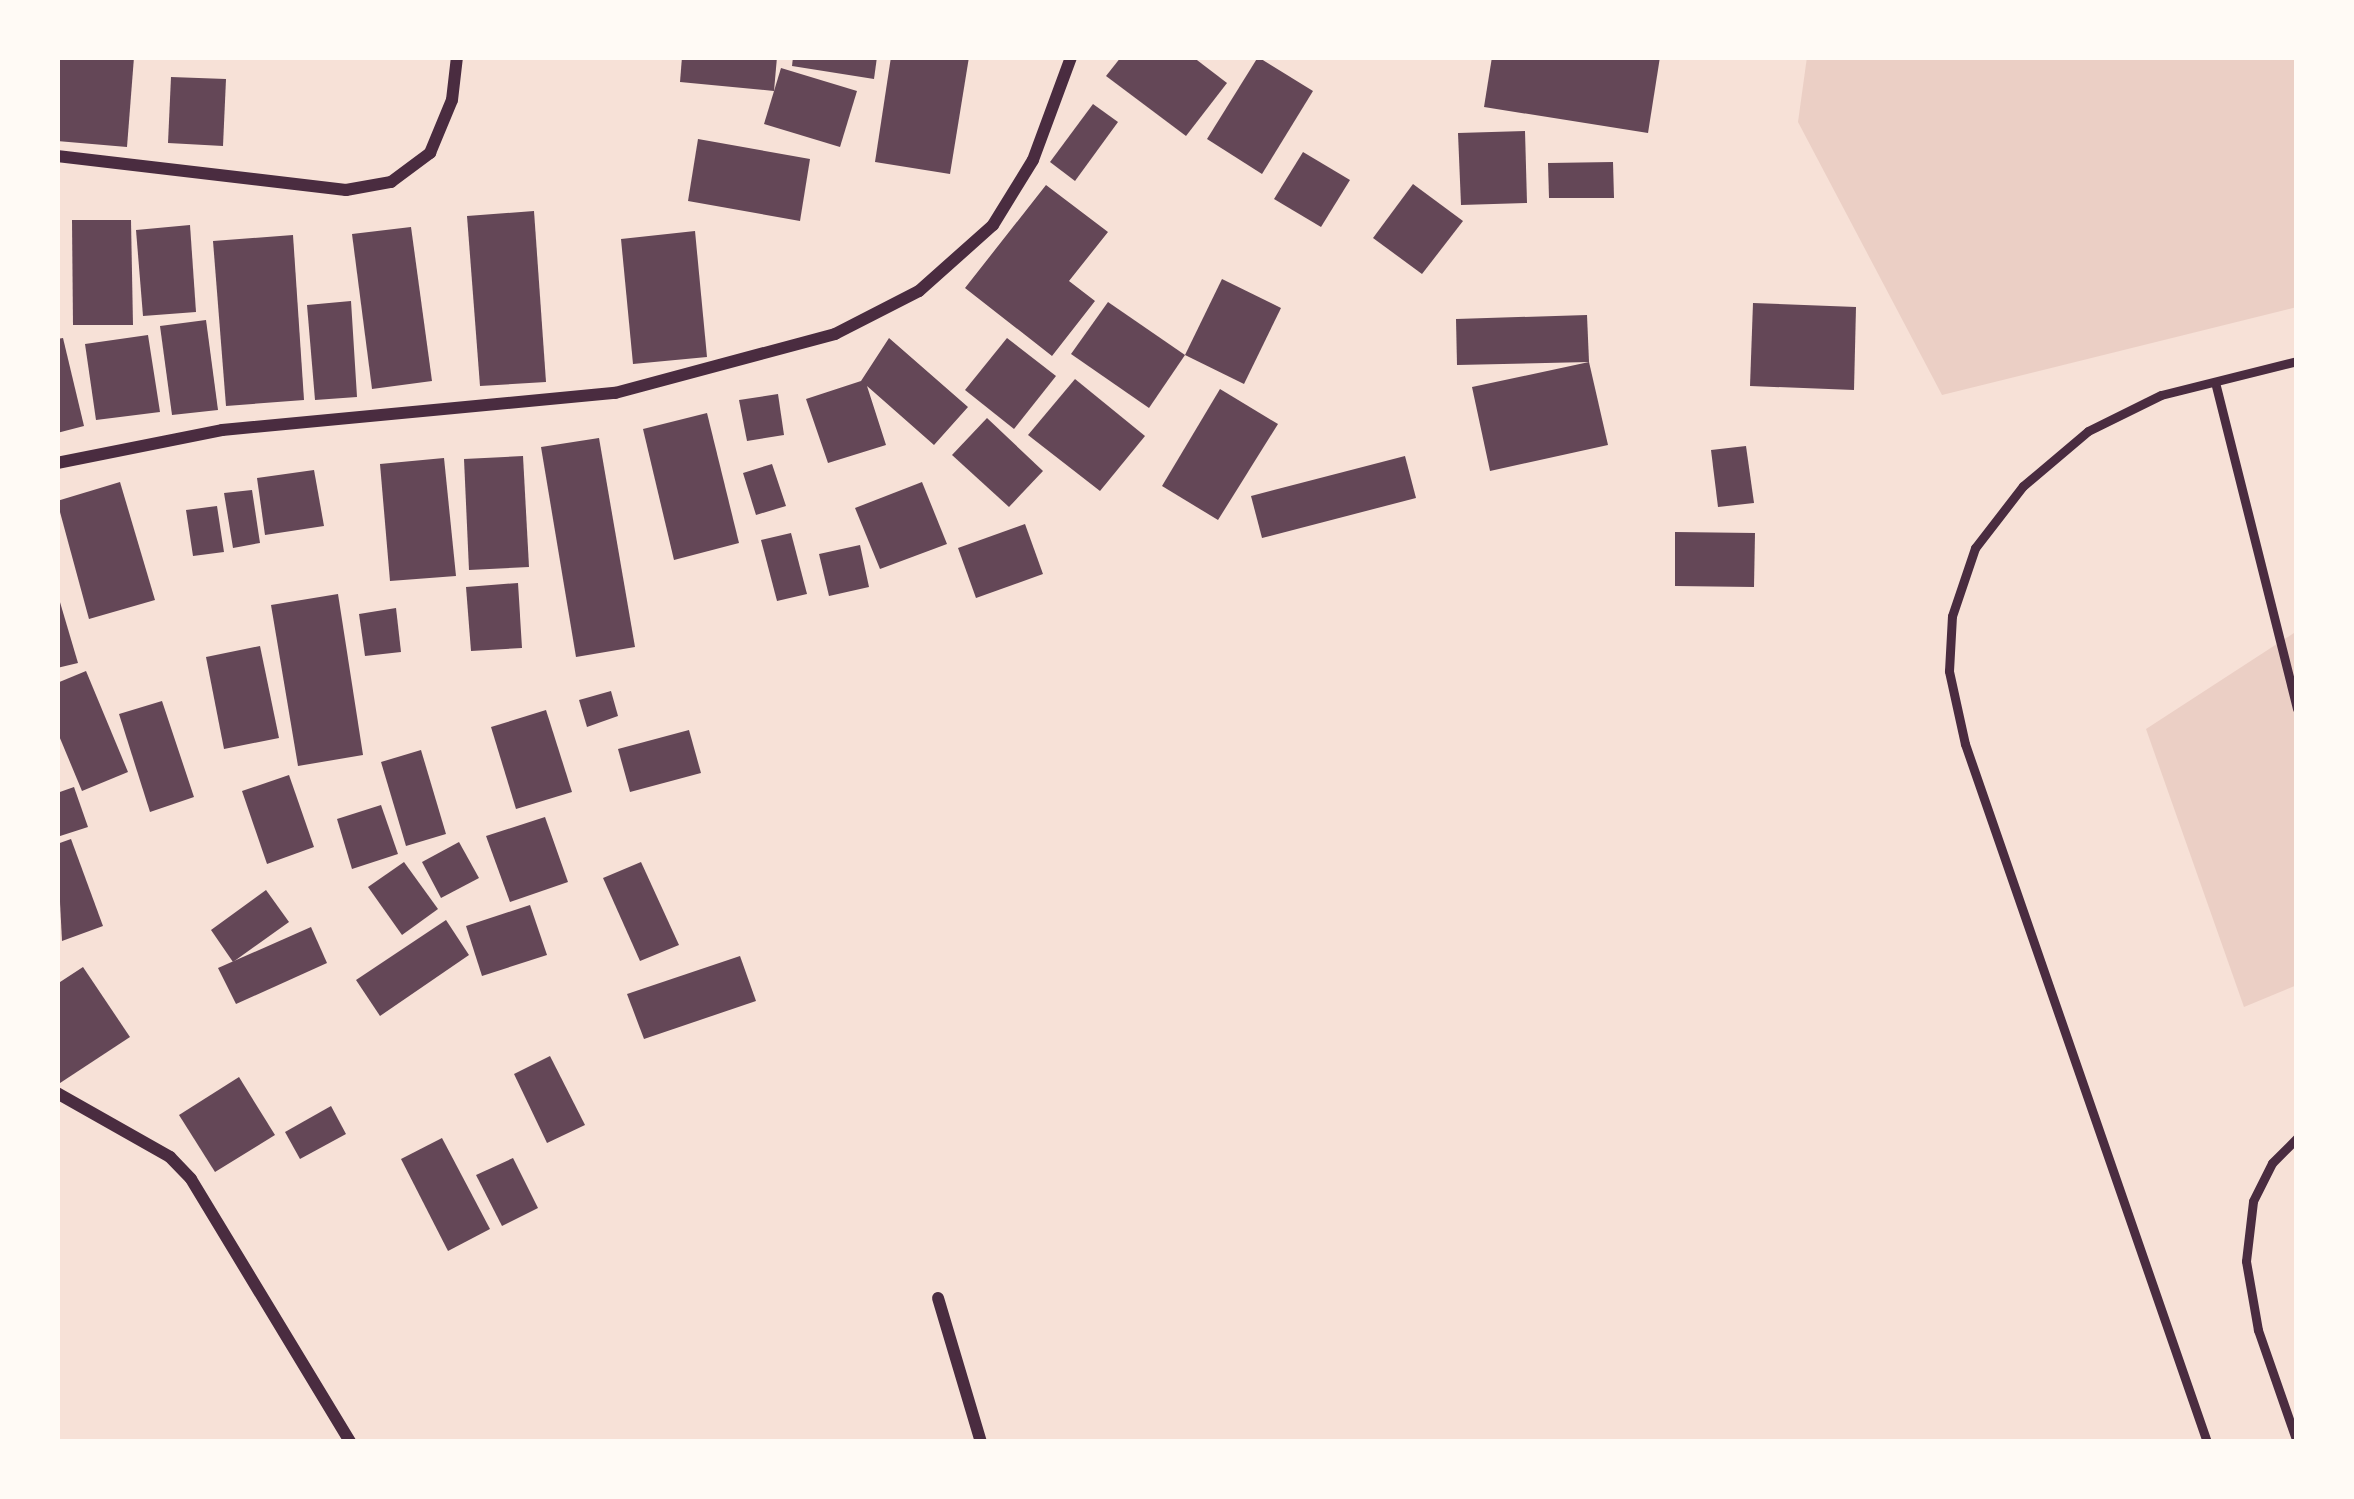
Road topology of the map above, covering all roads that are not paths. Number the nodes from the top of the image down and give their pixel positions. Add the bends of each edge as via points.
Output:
1 (457, 57) edge
2 (1071, 57) edge
3 (57, 156) edge
4 (2297, 361) edge
5 (2215, 382) junction
6 (57, 463) edge
7 (2297, 709) edge
8 (57, 1093) edge
9 (2297, 1138) edge
10 (938, 1298) dead end
11 (350, 1442) edge
12 (980, 1442) edge
13 (2207, 1442) edge
14 (2296, 1442) edge

1 - 3 street via 452,100 430,153 392,182 346,190
2 - 6 street via 1033,160 993,225 919,291 835,334 616,393 223,430
4 - 5 lane
5 - 7 lane
5 - 13 lane via 2161,395 2088,431 2023,486 1975,548 1952,616 1949,671 1964,744
8 - 11 street via 170,1157 190,1179
9 - 14 lane via 2272,1163 2253,1201 2246,1261 2258,1330
10 - 12 street

